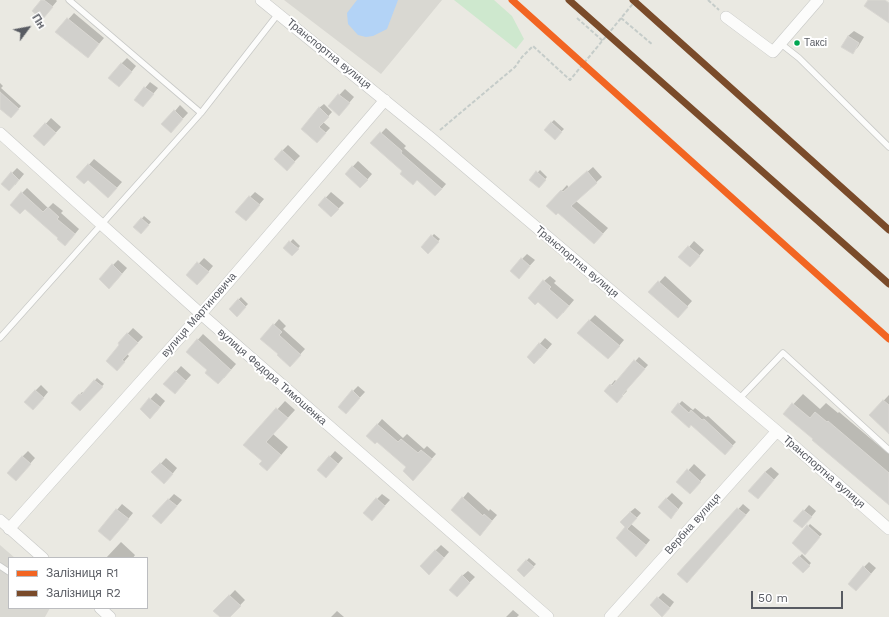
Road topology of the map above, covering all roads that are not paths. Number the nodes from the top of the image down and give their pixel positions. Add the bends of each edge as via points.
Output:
1 (69, 0) edge
2 (261, 0) edge
3 (818, 0) edge
4 (278, 14) junction
5 (726, 17) dead end
6 (780, 43) junction
7 (385, 100) junction
8 (201, 113) junction
9 (0, 133) edge
10 (889, 146) edge
11 (100, 225) junction
12 (201, 314) junction
13 (0, 338) edge
14 (739, 400) junction
15 (777, 431) junction
16 (889, 450) edge
17 (0, 520) edge
18 (9, 528) junction
19 (889, 529) edge
20 (41, 557) edge
21 (101, 609) edge
22 (110, 617) edge
23 (548, 617) edge
24 (610, 617) edge

1 - 8 lane
2 - 4 street, Транспортна вулиця
3 - 6 street
4 - 7 street, Транспортна вулиця
4 - 8 lane
5 - 6 street via 773,52
6 - 10 lane via 799,58
7 - 12 street, вулиця Мартиновича
7 - 14 street, Транспортна вулиця
8 - 11 lane
9 - 11 street, вулиця Федора Тимошенка
11 - 12 street, вулиця Федора Тимошенка
11 - 13 lane
12 - 18 street, вулиця Мартиновича
12 - 23 street, вулиця Федора Тимошенка
14 - 15 street, Транспортна вулиця
14 - 16 lane via 783,353
15 - 19 street, Транспортна вулиця
15 - 24 street, Вербна вулиця
17 - 18 street
18 - 20 street
21 - 22 street

